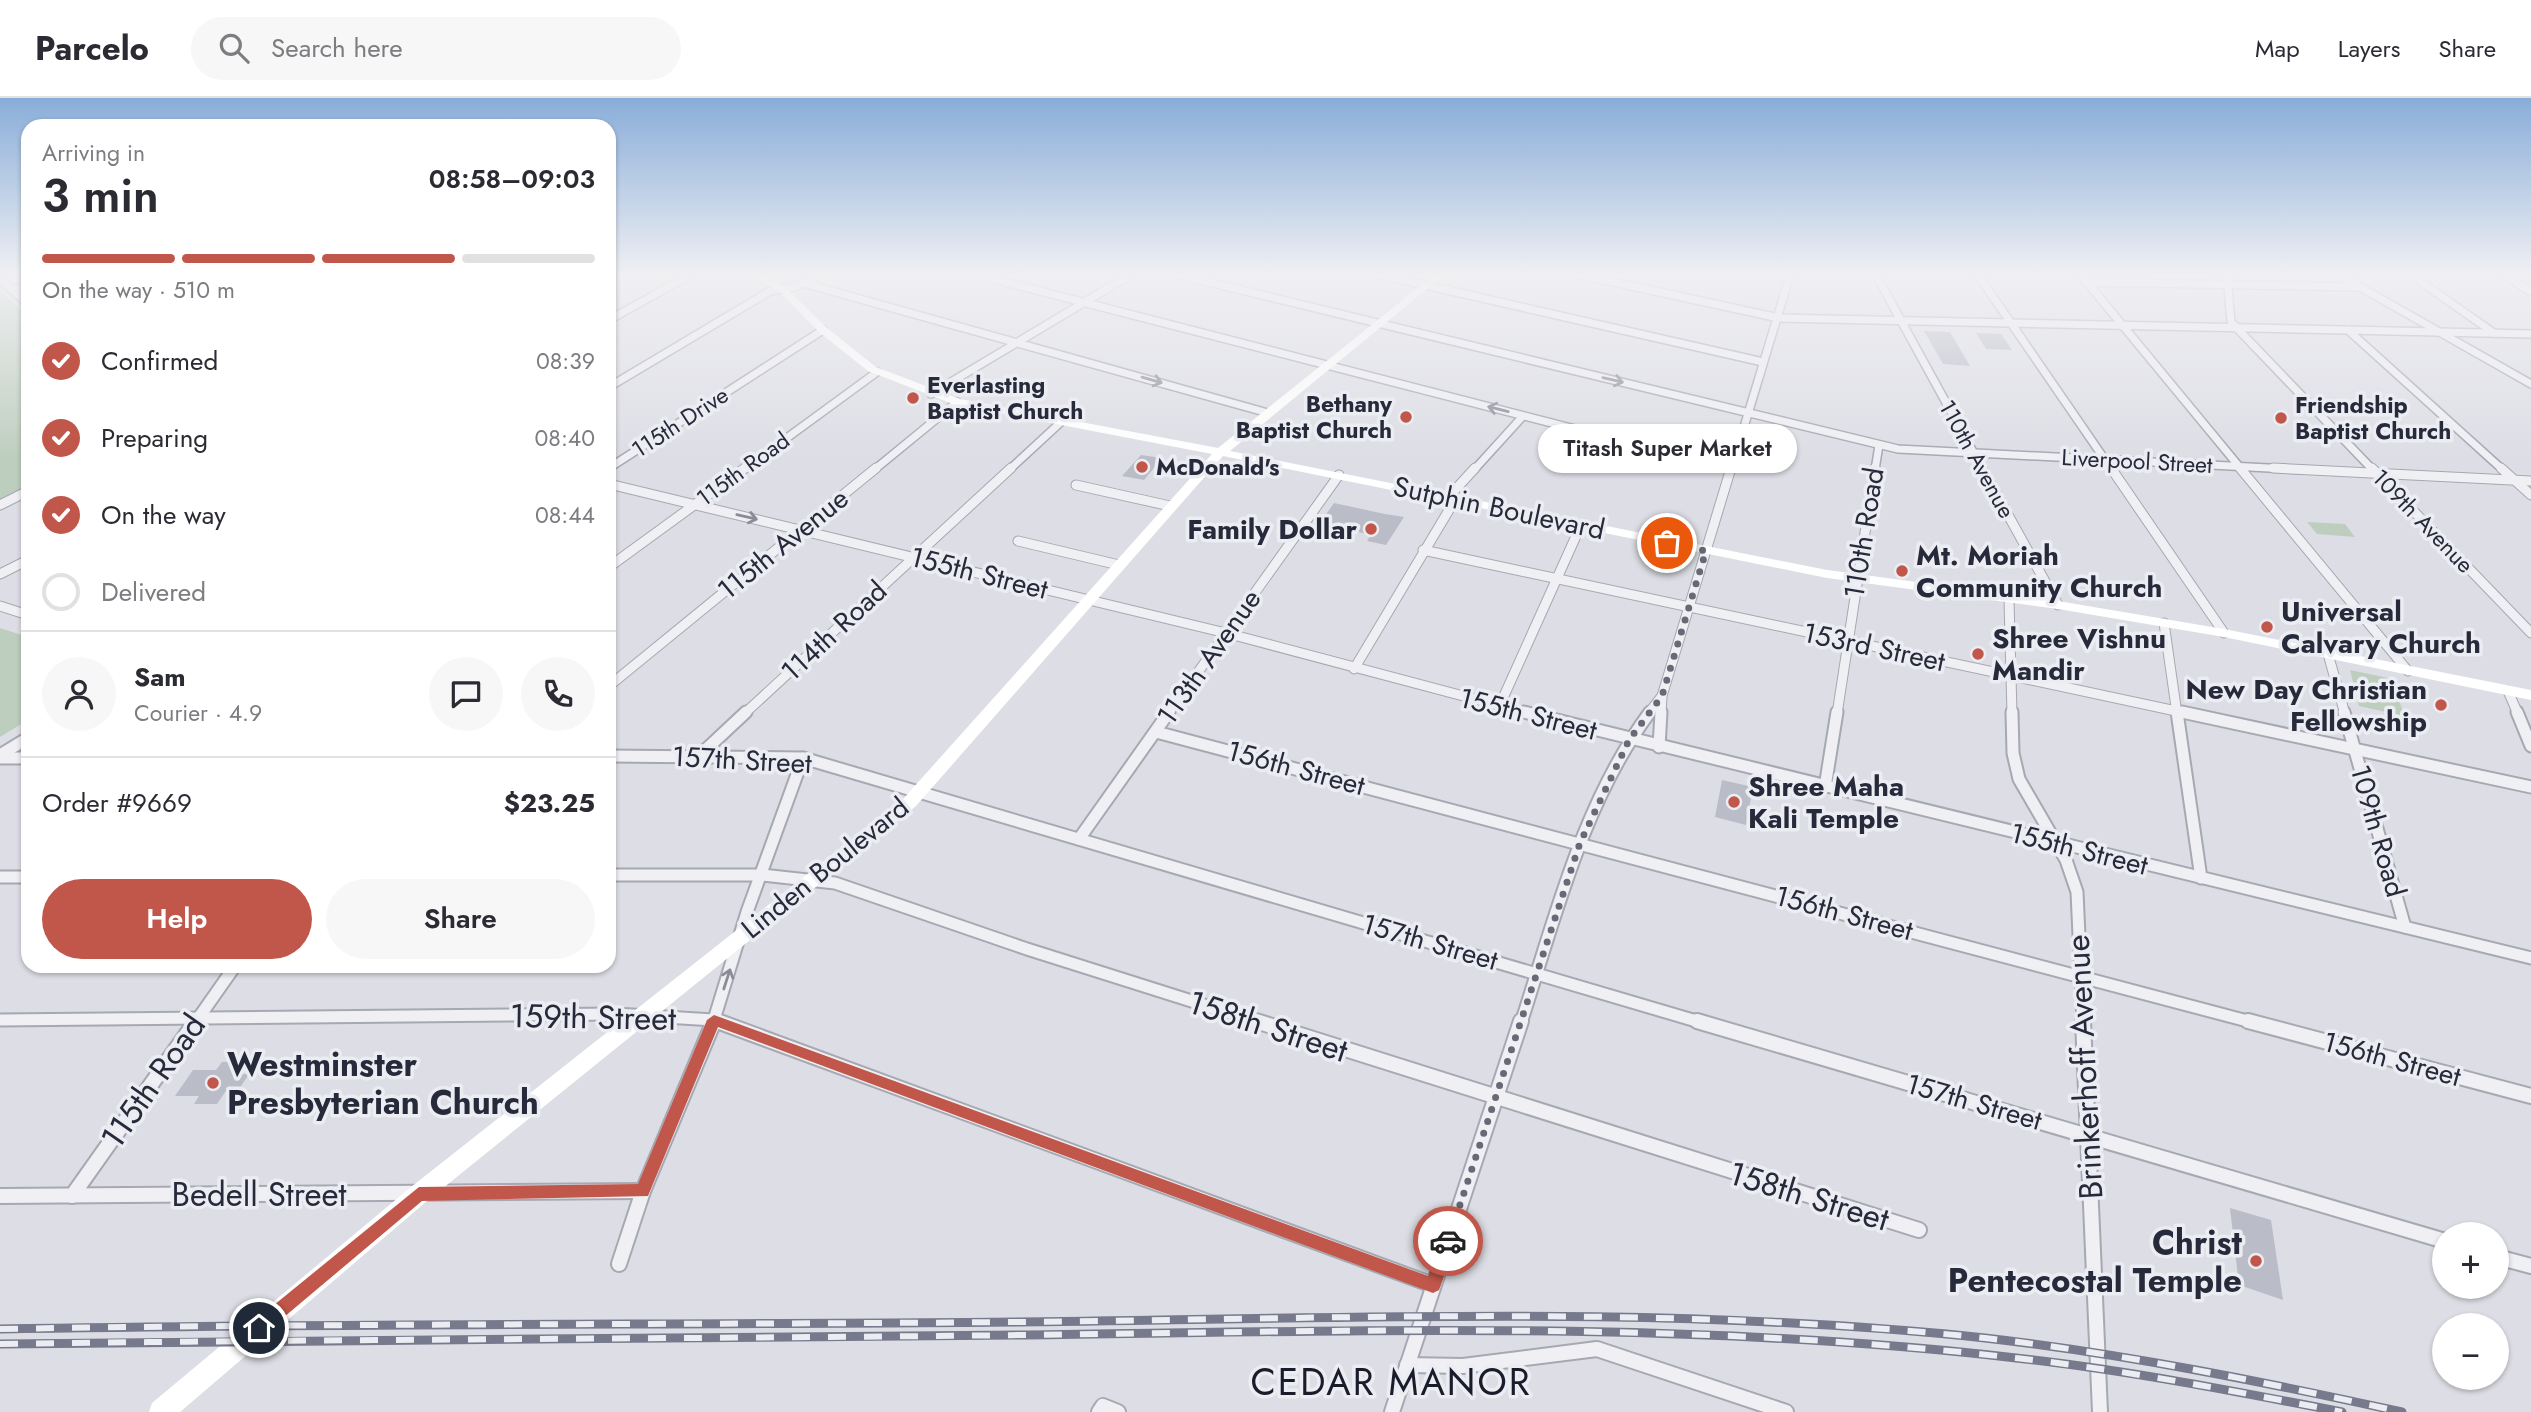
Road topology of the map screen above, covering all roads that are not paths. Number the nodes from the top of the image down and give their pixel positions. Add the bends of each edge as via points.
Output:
1 (694, 336) edge
2 (812, 336) edge
3 (830, 336) edge
4 (997, 336) edge
5 (1028, 336) edge
6 (1213, 336) edge
7 (1365, 336) edge
8 (1432, 336) edge
9 (1649, 336) edge
10 (1772, 336) edge
11 (1908, 336) edge
12 (2020, 336) edge
13 (2132, 336) edge
14 (2244, 336) edge
15 (2355, 336) edge
16 (2448, 336) edge
17 (1018, 342) junction
18 (1763, 362) junction
19 (1328, 366) junction
20 (877, 372) junction
21 (616, 383) edge
22 (2531, 384) edge
23 (931, 394) junction
24 (957, 402) junction
25 (1748, 412) junction
26 (1268, 413) junction
27 (1523, 416) junction
28 (1061, 422) junction
29 (1879, 445) junction
30 (1972, 452) junction
31 (1220, 453) junction
32 (2106, 460) junction
33 (616, 463) edge
34 (2240, 466) junction
35 (1730, 469) junction
36 (2376, 473) junction
37 (1339, 475) junction
38 (2514, 480) junction
39 (2531, 481) edge
40 (1076, 485) dead end
41 (616, 486) edge
42 (21, 494) edge
43 (2531, 495) edge
44 (1451, 498) junction
45 (694, 504) junction
46 (0, 505) edge
47 (1170, 506) junction
48 (1581, 525) junction
49 (801, 530) junction
50 (1018, 541) dead end
51 (1423, 550) junction
52 (1706, 551) junction
53 (915, 557) junction
54 (616, 562) edge
55 (21, 563) edge
56 (1119, 565) junction
57 (0, 574) edge
58 (1556, 579) junction
59 (1857, 579) junction
60 (1089, 599) junction
61 (2009, 600) junction
62 (0, 606) edge
63 (2059, 606) junction
64 (1689, 607) junction
65 (21, 613) edge
66 (2164, 623) junction
67 (2531, 632) edge
68 (1226, 633) junction
69 (2224, 633) junction
70 (1847, 641) junction
71 (2328, 654) junction
72 (1354, 669) junction
73 (2407, 671) junction
74 (2011, 676) junction
75 (616, 680) edge
76 (2508, 691) junction
77 (2531, 695) edge
78 (1662, 696) junction
79 (1499, 706) junction
80 (2177, 712) junction
81 (1156, 732) junction
82 (1629, 740) junction
83 (21, 743) edge
84 (2531, 746) edge
85 (1659, 747) junction
86 (2355, 750) junction
87 (700, 755) junction
88 (616, 756) edge
89 (0, 757) edge
90 (21, 758) edge
91 (803, 758) junction
92 (1825, 787) junction
93 (2531, 787) edge
94 (920, 792) junction
95 (1079, 839) junction
96 (1580, 843) junction
97 (2055, 843) junction
98 (616, 875) edge
99 (762, 875) junction
100 (0, 877) edge
101 (21, 877) edge
102 (2202, 878) junction
103 (810, 880) junction
104 (2405, 927) junction
105 (739, 937) junction
106 (2531, 958) edge
107 (230, 973) edge
108 (1537, 974) junction
109 (2079, 975) junction
110 (641, 1014) junction
111 (198, 1019) junction
112 (0, 1020) edge
113 (714, 1020) junction
114 (2531, 1096) edge
115 (1495, 1097) junction
116 (2087, 1136) junction
117 (643, 1191) junction
118 (419, 1194) junction
119 (0, 1196) edge
120 (72, 1196) junction
121 (1919, 1230) dead end
122 (2432, 1237) edge
123 (2509, 1260) edge
124 (619, 1264) dead end
125 (2531, 1266) edge
126 (1433, 1285) junction
127 (1407, 1365) junction
128 (161, 1412) edge
129 (1392, 1412) edge
130 (1786, 1412) edge
131 (2100, 1412) edge

1 - 21 street
2 - 33 street, 115th Drive
3 - 20 main road, Sutphin Boulevard
4 - 17 street
5 - 17 street
6 - 19 street
7 - 19 main road, Linden Boulevard
8 -> 25 street, Liverpool Street
9 - 18 street
10 - 18 street
11 - 30 street, 110th Avenue
12 - 32 street
13 - 34 street
14 - 36 street, 109th Avenue
15 - 38 street
16 - 22 street
17 - 23 street
17 -> 26 street
18 - 25 street
19 - 26 main road, Linden Boulevard
27 -> 19 street
20 - 23 main road, Sutphin Boulevard
20 - 45 street, 115th Road
23 - 24 main road, Sutphin Boulevard
24 - 28 main road, Sutphin Boulevard
24 - 49 street, 115th Avenue
25 - 29 street, Liverpool Street
25 - 35 street
26 - 31 main road, Linden Boulevard
27 - 35 street
27 - 44 street
28 - 31 main road, Sutphin Boulevard
28 - 53 street, 114th Road
29 - 30 street, Liverpool Street
29 - 59 street, 110th Road
30 - 32 street, Liverpool Street
30 - 63 street, 110th Avenue
31 - 37 main road, Sutphin Boulevard
31 - 47 main road, Linden Boulevard
32 - 34 street, Liverpool Street
32 - 69 street
34 - 36 street, Liverpool Street
34 - 73 street
35 - 52 street
36 - 38 street, Liverpool Street
36 - 67 street, 109th Avenue
37 - 44 main road, Sutphin Boulevard
37 - 68 street, 113th Avenue
38 - 39 street, Liverpool Street
38 - 43 street
40 - 47 street
41 - 45 street, 155th Street
42 - 46 street
44 - 48 main road, Sutphin Boulevard
44 - 51 street
45 -> 49 street, 155th Street
45 - 54 street, 115th Road
47 - 56 main road, Linden Boulevard
48 - 52 main road, Sutphin Boulevard
48 - 58 street
49 - 53 street, 155th Street
49 - 75 street, 115th Avenue
50 - 56 street
51 - 58 street, 153rd Street
51 - 72 street
52 - 59 main road, Sutphin Boulevard
52 - 64 street
53 - 60 street, 155th Street
53 - 87 street, 114th Road
55 - 57 street
56 - 60 main road, Linden Boulevard
58 - 64 street, 153rd Street
58 - 79 street
59 - 61 main road, Sutphin Boulevard
59 - 70 street, 110th Road
60 - 68 street, 155th Street
60 - 94 main road, Linden Boulevard
61 - 63 main road, Sutphin Boulevard
61 - 74 street
62 - 65 street
63 - 66 main road, Sutphin Boulevard
64 - 70 street, 153rd Street
64 - 78 street
66 - 69 main road, Sutphin Boulevard
66 - 80 street
68 - 72 street, 155th Street
68 - 81 street, 113th Avenue
69 - 71 main road, Sutphin Boulevard
70 - 74 street, 153rd Street
70 - 92 street, 110th Road
71 - 73 main road, Sutphin Boulevard
71 - 86 street, 109th Road
72 - 79 street, 155th Street
73 - 76 main road, Sutphin Boulevard
74 - 80 street, 153rd Street
74 - 97 street, Brinkerhoff Avenue via 2013,753 2019,779
76 - 77 main road, Sutphin Boulevard
76 - 84 street
78 - 82 street
78 - 85 street
79 - 82 street, 155th Street
80 - 86 street, 153rd Street
80 - 102 street
81 - 95 street, 113th Avenue
81 - 96 street, 156th Street
82 - 85 street, 155th Street
82 - 96 street
83 - 89 street
85 - 92 street, 155th Street
86 - 93 street, 153rd Street
86 - 104 street, 109th Road
87 - 88 street, 157th Street
87 - 91 street, 157th Street
89 - 90 street
91 - 94 street, 157th Street
91 - 99 street
92 - 97 street, 155th Street
94 - 95 street, 157th Street
94 - 103 main road, Linden Boulevard
95 - 108 street, 157th Street
96 - 108 street
96 - 109 street, 156th Street
97 - 102 street, 155th Street
97 - 109 street, Brinkerhoff Avenue via 2077,892
98 - 99 street, 158th Street
99 - 103 street, 158th Street
99 - 105 street
100 - 101 street
102 - 104 street, 155th Street
103 - 105 main road, Linden Boulevard
103 - 115 street, 158th Street via 835,883 1027,949
104 - 106 street, 155th Street
105 - 110 main road, Linden Boulevard
113 -> 105 street
107 - 111 street, 115th Road
108 - 115 street
108 - 116 street, 157th Street
109 - 114 street, 156th Street
109 - 116 street, Brinkerhoff Avenue
110 - 111 street, 159th Street
110 - 113 street, 159th Street
110 - 118 main road, Linden Boulevard
111 - 112 street, 159th Street
111 - 120 street, 115th Road
113 - 117 street
113 - 126 street, 159th Street
115 - 121 street, 158th Street
115 - 126 street
116 - 122 street, 157th Street
116 - 131 street, Brinkerhoff Avenue
117 - 118 street, Bedell Street
117 - 124 street
118 - 120 street, Bedell Street
118 - 128 main road, Linden Boulevard
119 - 120 street, Bedell Street
123 - 125 street
126 - 127 street
127 - 129 street
127 - 130 street via 1463,1366 1597,1349

